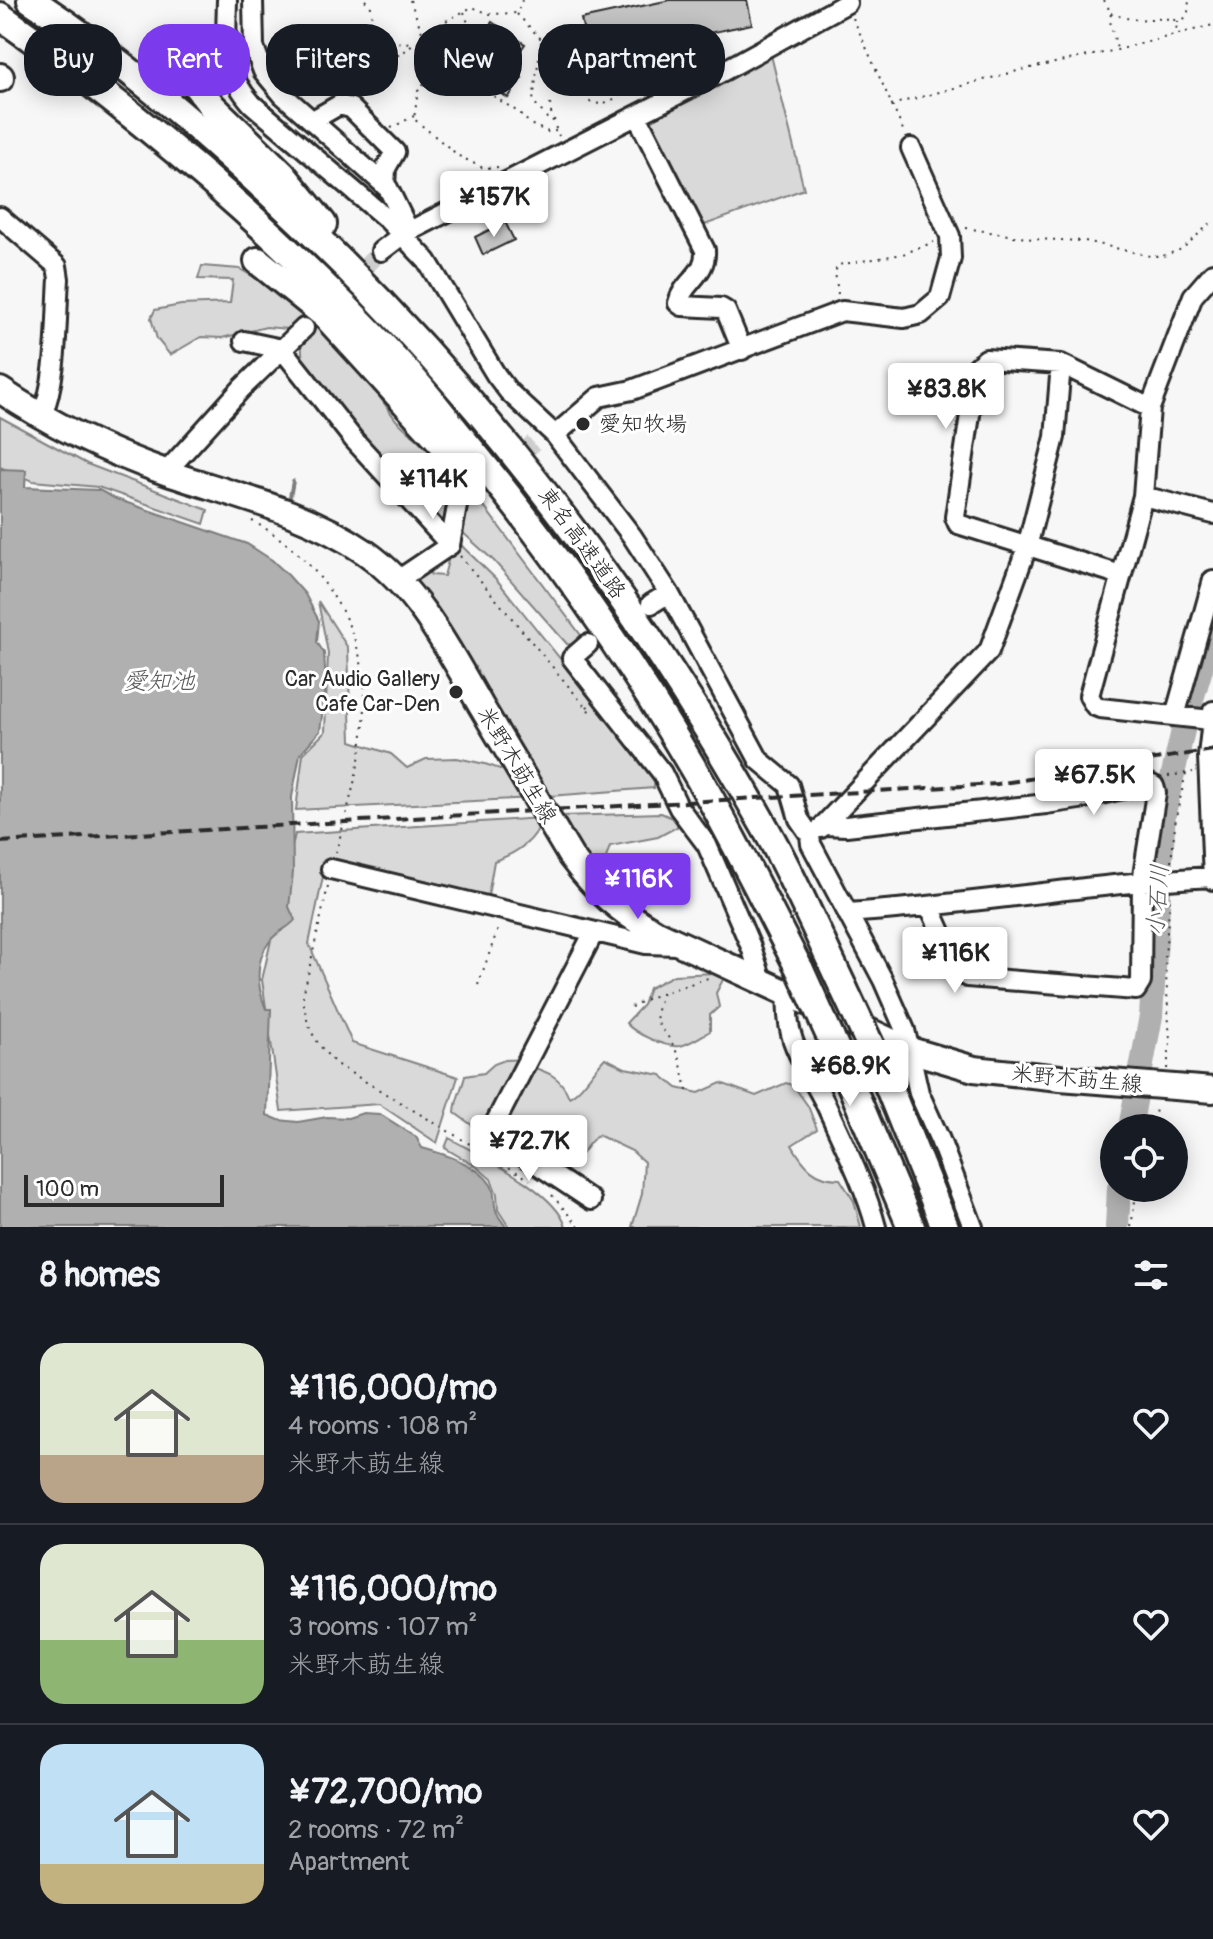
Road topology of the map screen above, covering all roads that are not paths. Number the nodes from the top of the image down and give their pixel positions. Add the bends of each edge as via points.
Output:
1 (31, 0) edge
2 (227, 0) edge
3 (253, 0) edge
4 (847, 3) road end
5 (0, 16) edge
6 (204, 96) edge
7 (637, 116) junction
8 (313, 120) junction
9 (911, 148) road end
10 (385, 186) junction
11 (0, 217) edge
12 (406, 233) junction
13 (381, 251) tunnel mouth
14 (258, 261) dead end
15 (1213, 273) edge
16 (304, 328) tunnel mouth
17 (244, 341) dead end
18 (282, 349) junction
19 (742, 350) junction
20 (1061, 364) junction
21 (449, 375) junction
22 (0, 390) edge
23 (1150, 408) junction
24 (41, 418) junction
25 (552, 432) junction
26 (535, 442) tunnel mouth
27 (166, 472) junction
28 (1143, 496) junction
29 (457, 506) tunnel mouth
30 (1213, 514) edge
31 (450, 545) junction
32 (1027, 547) junction
33 (1121, 575) junction
34 (398, 580) junction
35 (1213, 580) edge
36 (579, 592) junction
37 (669, 593) junction
38 (651, 604) dead end
39 (588, 644) dead end
40 (1178, 716) junction
41 (1208, 716) edge
42 (818, 830) junction
43 (331, 869) road end
44 (1213, 878) edge
45 (1142, 882) junction
46 (930, 907) junction
47 (847, 913) junction
48 (594, 932) junction
49 (679, 945) junction
50 (762, 980) junction
51 (788, 994) junction
52 (910, 1050) junction
53 (1213, 1090) edge
54 (591, 1200) dead end
55 (876, 1227) edge
56 (911, 1227) edge
57 (945, 1227) edge
58 (973, 1227) edge

1 - 21 highway, 東名高速道路 via 143,82 226,153 370,290
2 - 12 street via 227,62 237,87
3 - 8 street via 254,47 263,71
4 - 7 street
5 - 36 highway, 東名高速道路 via 157,135 326,289 402,365
6 - 21 highway via 282,174
7 - 12 street
7 - 19 street via 705,250 702,271 678,303 726,311
8 - 10 street
8 - 10 street via 339,105 351,108 395,152 386,168
9 - 19 street via 949,234 951,258 940,298 921,314 886,318 842,311
10 - 12 street
11 - 24 street via 57,266 53,361
12 - 13 street
12 - 25 street via 496,375
14 - 36 highway via 326,316
15 - 23 street via 1193,296
16 - 18 street
17 - 18 street
18 - 27 street
18 - 31 street via 354,440
19 - 25 street via 599,397
20 - 23 street
20 - 32 street via 1055,437
20 - 32 street via 986,359 977,367 955,520
21 - 57 highway, 東名高速道路, bridge via 609,576 769,835 881,1068
22 - 24 main road, 米野木莇生線
23 - 28 street
24 - 27 main road, 米野木莇生線
25 - 26 street
25 - 37 street
27 - 34 main road, 米野木莇生線 via 335,534
28 - 30 street
28 - 33 street
29 - 31 street
31 - 34 street
32 - 33 street
32 - 42 street via 989,651
33 - 40 street via 1090,700 1100,708
34 - 49 main road, 米野木莇生線 via 437,632 593,886 617,909
35 - 40 street
36 - 56 highway, 東名高速道路, bridge via 691,764 800,970
37 - 38 street
37 - 42 street via 759,760 789,785 799,819
39 - 50 street via 572,658 662,773 679,808 707,845
40 - 41 street
41 - 44 street
42 - 45 street via 1046,804 1148,783 1156,793
42 - 47 street via 811,844
43 - 48 street
44 - 45 street
45 - 46 street
45 - 46 street via 1141,982 1131,991 967,977 958,970
46 - 47 street
47 - 52 street via 883,980
48 - 49 street via 646,944
48 - 54 street via 490,1133
49 - 50 main road, 米野木莇生線
50 - 51 main road, 米野木莇生線
51 - 52 main road, 米野木莇生線
51 - 55 street via 786,1014 795,1051 827,1106
52 - 53 main road, 米野木莇生線 via 974,1069
52 - 58 street via 922,1102

